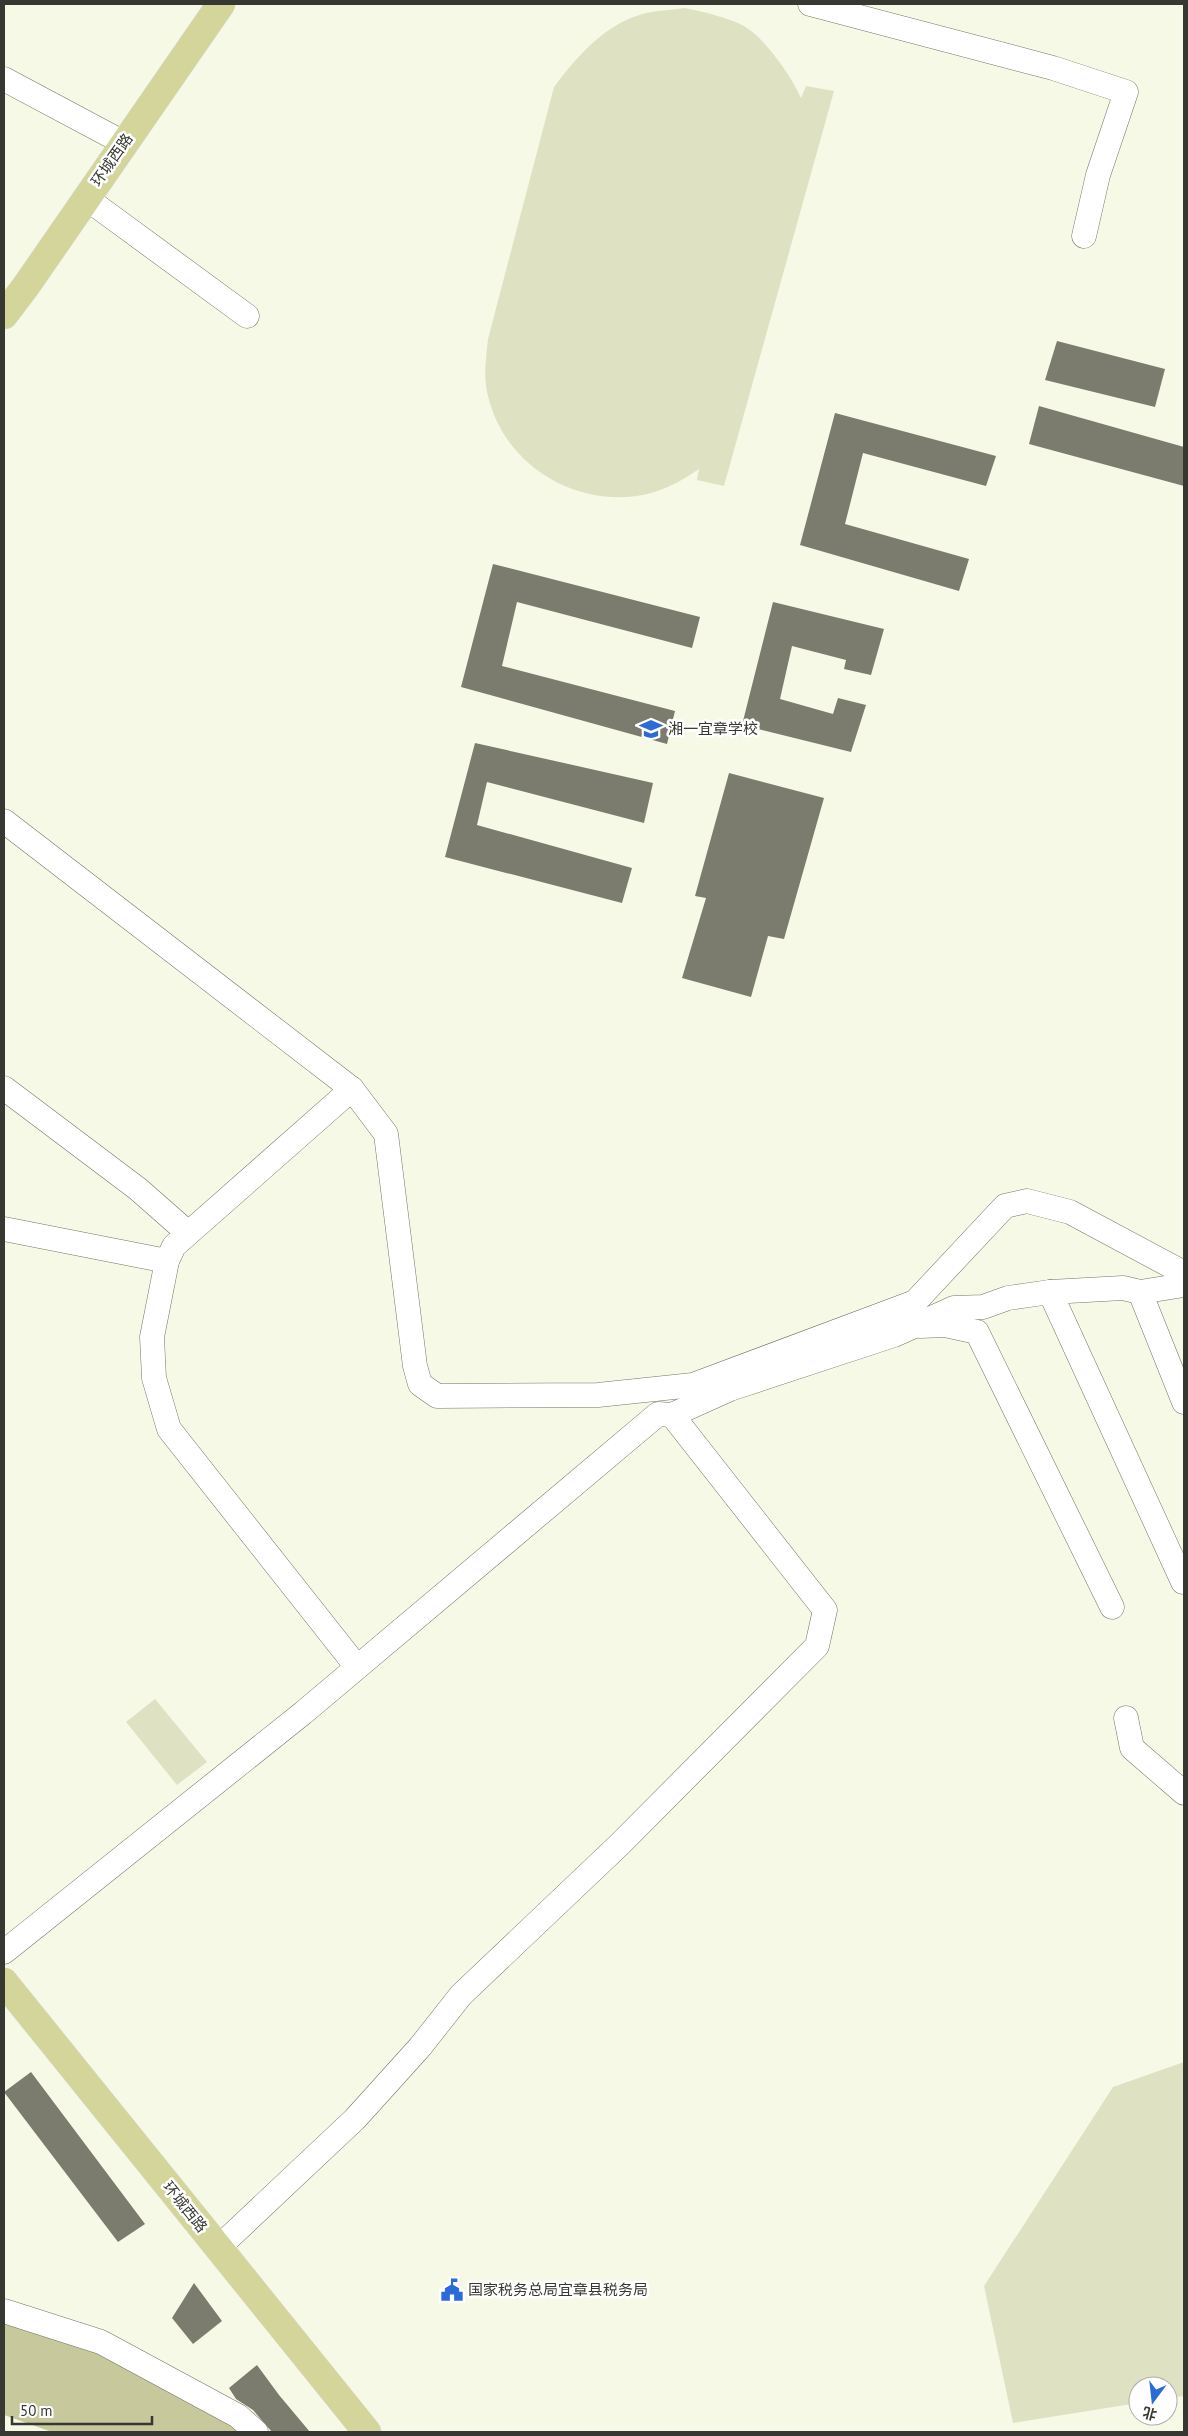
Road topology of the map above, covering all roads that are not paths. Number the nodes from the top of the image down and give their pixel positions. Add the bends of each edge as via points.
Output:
1 (221, 4) edge
2 (810, 4) edge
3 (4, 79) edge
4 (124, 143) junction
5 (86, 198) junction
6 (1084, 236) dead end
7 (26, 286) junction
8 (4, 302) edge
9 (4, 315) edge
10 (247, 316) dead end
11 (4, 821) edge
12 (4, 1088) edge
13 (352, 1089) junction
14 (4, 1228) edge
15 (188, 1233) junction
16 (167, 1261) junction
17 (1184, 1273) edge
18 (1184, 1285) edge
19 (1050, 1292) junction
20 (1140, 1292) junction
21 (910, 1327) junction
22 (1184, 1402) edge
23 (672, 1416) junction
24 (1183, 1582) dead end
25 (1112, 1607) dead end
26 (357, 1667) junction
27 (1126, 1718) dead end
28 (1184, 1793) edge
29 (4, 1952) edge
30 (4, 1982) edge
31 (218, 2248) junction
32 (4, 2310) edge
33 (256, 2432) edge
34 (367, 2432) edge

1 - 4 main road, 环城西路
2 - 6 street via 1053,68 1126,92 1098,175
3 - 4 street
4 - 5 main road, 环城西路
5 - 7 main road, 环城西路
5 - 10 street
7 - 8 main road
7 - 9 main road, 环城西路
11 - 13 street
12 - 15 street via 138,1189
13 - 15 street
13 - 17 street via 386,1134 414,1366 420,1384 437,1396 598,1395 693,1385 916,1302 1006,1206 1027,1201 1070,1212
14 - 16 street
15 - 16 street via 174,1246
16 - 26 street via 152,1337 154,1378 169,1429
18 - 20 street
19 - 20 street via 1123,1288
19 - 21 street via 1008,1298 983,1307 954,1308
19 - 24 street
20 - 22 street
21 - 23 street via 730,1390
21 - 25 street via 945,1325 977,1332
23 - 26 street via 658,1414
23 - 31 street via 825,1610 817,1646 619,1845 461,1995 420,2047 355,2119
26 - 29 street
27 - 28 street via 1132,1748
30 - 31 main road, 环城西路
31 - 34 main road, 环城西路
32 - 33 street via 101,2342 238,2416

